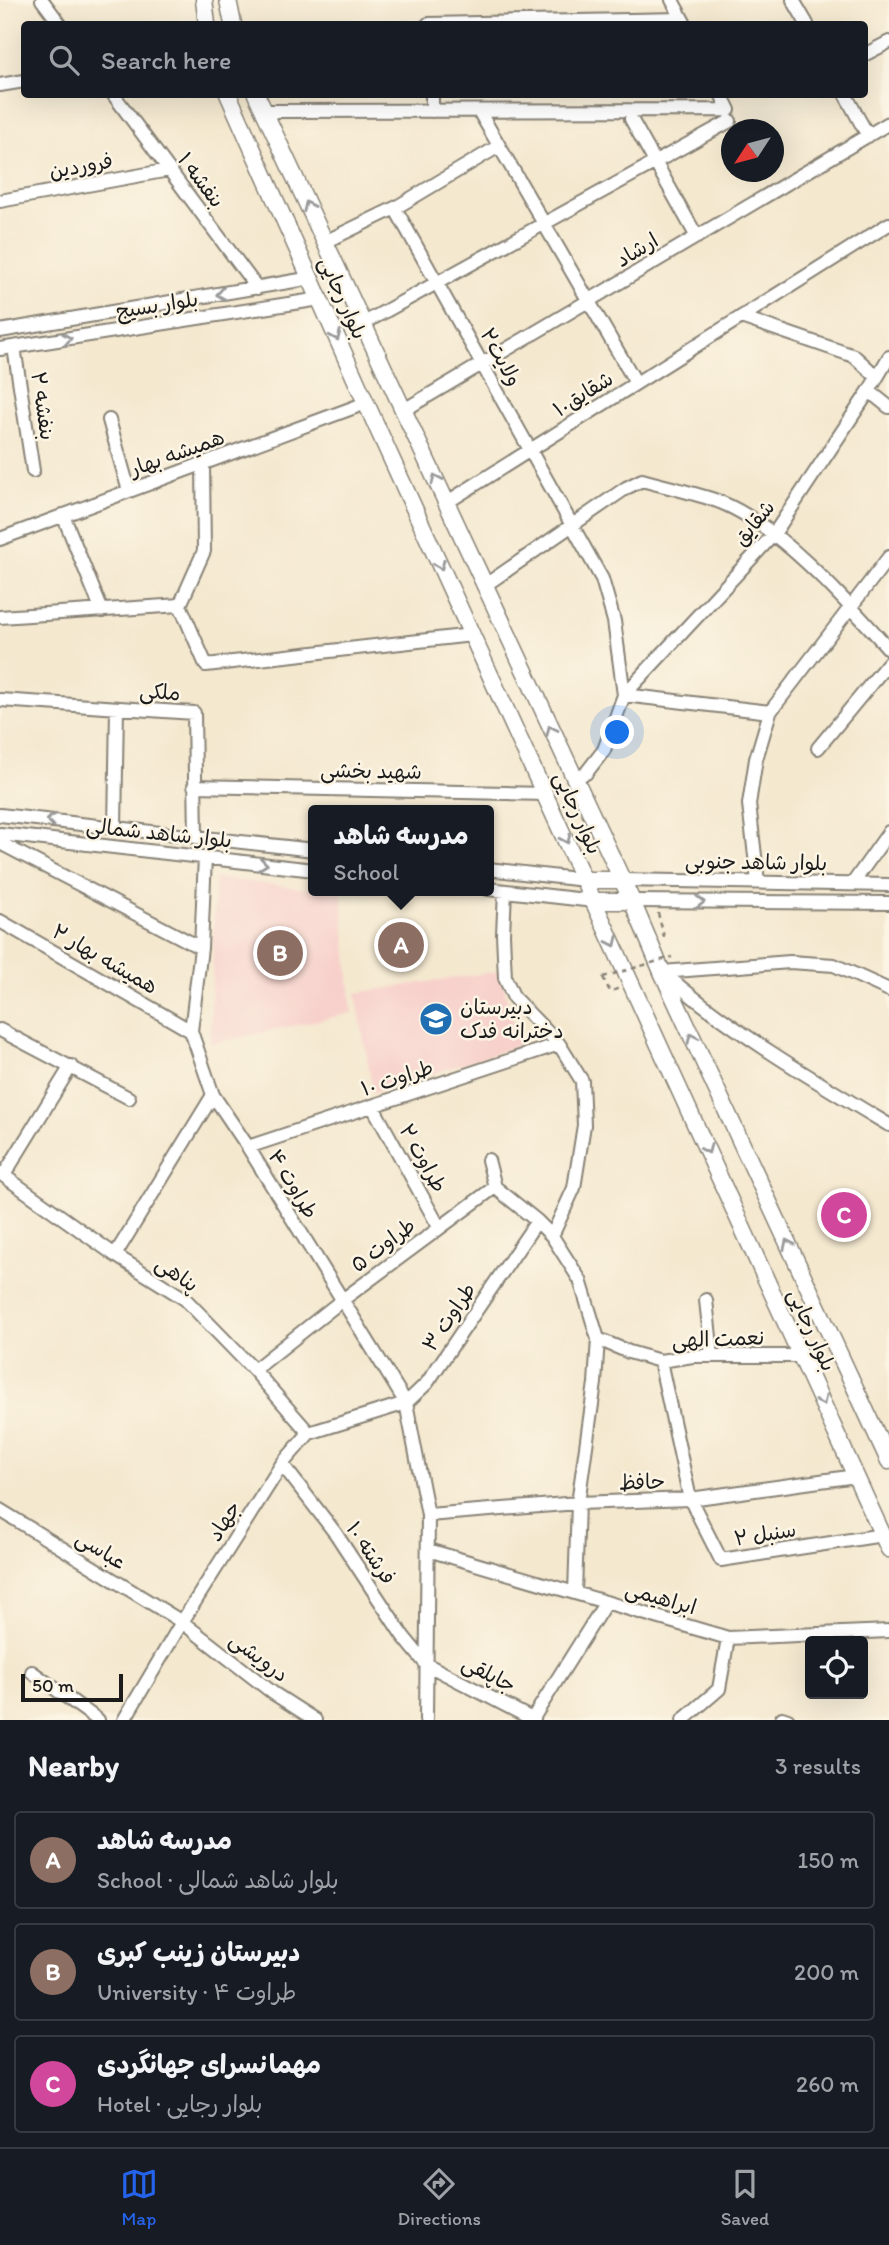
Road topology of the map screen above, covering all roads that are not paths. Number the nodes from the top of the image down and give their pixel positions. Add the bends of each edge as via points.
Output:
1 (42, 0) edge
2 (204, 0) edge
3 (229, 0) edge
4 (672, 0) edge
5 (793, 0) edge
6 (58, 21) edge
7 (207, 21) edge
8 (232, 21) edge
9 (682, 21) edge
10 (805, 21) edge
11 (889, 42) edge
12 (868, 53) edge
13 (21, 82) edge
14 (0, 85) edge
15 (116, 98) edge
16 (230, 98) edge
17 (258, 98) edge
18 (432, 98) edge
19 (723, 98) edge
20 (847, 98) edge
21 (265, 111) junction
22 (432, 111) junction
23 (479, 111) junction
24 (730, 116) junction
25 (631, 119) dead end
26 (889, 123) edge
27 (868, 136) junction
28 (499, 146) junction
29 (655, 163) junction
30 (169, 170) junction
31 (0, 201) edge
32 (395, 208) junction
33 (544, 224) junction
34 (889, 224) edge
35 (697, 237) junction
36 (325, 242) junction
37 (312, 278) junction
38 (437, 283) junction
39 (257, 288) junction
40 (320, 299) junction
41 (588, 301) junction
42 (741, 317) junction
43 (364, 323) junction
44 (0, 331) edge
45 (15, 347) junction
46 (0, 349) edge
47 (889, 357) edge
48 (483, 364) junction
49 (876, 376) junction
50 (636, 383) junction
51 (869, 391) junction
52 (366, 403) junction
53 (889, 407) edge
54 (404, 410) junction
55 (109, 421) dead end
56 (531, 449) junction
57 (202, 464) junction
58 (33, 471) dead end
59 (129, 491) junction
60 (446, 503) junction
61 (63, 515) junction
62 (574, 525) junction
63 (774, 534) junction
64 (0, 539) edge
65 (889, 557) edge
66 (484, 586) junction
67 (180, 606) junction
68 (851, 607) junction
69 (102, 611) junction
70 (0, 617) edge
71 (472, 635) junction
72 (889, 649) edge
73 (889, 662) edge
74 (624, 695) junction
75 (0, 700) edge
76 (117, 708) junction
77 (770, 712) junction
78 (818, 748) dead end
79 (573, 778) junction
80 (194, 786) junction
81 (546, 794) junction
82 (0, 815) edge
83 (115, 828) junction
84 (889, 832) edge
85 (0, 834) edge
86 (196, 837) junction
87 (0, 843) edge
88 (308, 849) edge
89 (205, 857) junction
90 (308, 869) edge
91 (494, 870) edge
92 (585, 880) junction
93 (622, 880) junction
94 (758, 882) junction
95 (853, 883) junction
96 (889, 885) edge
97 (494, 890) edge
98 (505, 891) junction
99 (594, 901) junction
100 (632, 901) junction
101 (889, 903) edge
102 (0, 920) edge
103 (201, 948) junction
104 (662, 972) junction
105 (889, 990) edge
106 (0, 1030) edge
107 (191, 1031) junction
108 (559, 1044) junction
109 (71, 1066) junction
110 (213, 1095) junction
111 (129, 1098) dead end
112 (373, 1107) junction
113 (889, 1125) edge
114 (248, 1147) junction
115 (488, 1160) dead end
116 (2, 1174) edge
117 (495, 1187) junction
118 (537, 1222) junction
119 (439, 1227) junction
120 (552, 1237) junction
121 (115, 1255) junction
122 (706, 1300) dead end
123 (341, 1301) junction
124 (598, 1339) junction
125 (712, 1356) junction
126 (801, 1356) junction
127 (660, 1360) junction
128 (254, 1370) junction
129 (406, 1404) junction
130 (309, 1433) junction
131 (889, 1461) edge
132 (282, 1464) junction
133 (856, 1476) junction
134 (690, 1499) junction
135 (579, 1503) junction
136 (0, 1510) edge
137 (428, 1516) junction
138 (886, 1542) edge
139 (428, 1550) junction
140 (575, 1593) junction
141 (606, 1602) junction
142 (182, 1622) junction
143 (889, 1631) edge
144 (728, 1638) junction
145 (426, 1664) junction
146 (32, 1672) dead end
147 (533, 1719) edge
148 (98, 1720) edge
149 (124, 1720) edge
150 (315, 1720) edge
151 (426, 1720) edge
152 (683, 1720) edge

1 - 6 street
2 - 7 main road
3 - 8 main road
4 - 9 street
5 - 10 street
11 - 12 street
13 - 14 street
15 - 30 street, بنفشه ۱
16 - 37 main road, بلوار رجایی
17 - 21 main road, بلوار رجایی
18 - 22 street
19 - 24 street
20 - 27 street
21 - 22 street
36 -> 21 main road, بلوار رجایی
22 - 23 street
23 - 24 street
23 - 28 street
24 - 29 street
25 - 29 street
26 - 27 street, ارشاد
27 - 35 street, ارشاد
28 - 32 street
28 - 33 street
29 - 33 street
29 - 35 street
30 - 31 street, فروردین
30 - 39 street, بنفشه ۱
32 - 36 street
32 - 38 street, ولایت۲
33 - 38 street
33 - 41 street
34 - 42 street, شقایق۱۰
35 - 41 street, ارشاد
36 - 43 main road, بلوار رجایی
37 - 39 street, بلوار بسیج
37 - 40 main road, بلوار رجایی
38 - 43 street
38 - 48 street, ولایت۲
39 -> 44 street, بلوار بسیج
45 -> 40 street, بلوار بسیج
40 -> 52 main road, بلوار رجایی
41 - 48 street, ارشاد
41 - 50 street
42 - 49 street via 853,356
42 - 50 street, شقایق۱۰
43 - 54 main road, بلوار رجایی
45 - 46 street, بلوار بسیج
45 - 58 street, بنفشه ۲
47 - 49 street, شقایق
48 - 54 street, ارشاد
48 - 56 street, ولایت۲
49 - 51 street, شقایق
50 - 56 street, شقایق۱۰
51 - 53 street
51 - 63 street, شقایق
52 - 57 street, همیشه بهار
52 -> 71 main road, بلوار رجایی
60 -> 54 main road, بلوار رجایی
55 - 59 street
56 - 60 street, شقایق۱۰
56 - 62 street, ولایت۲
57 - 59 street, همیشه بهار
57 - 67 street via 204,551
59 - 61 street, همیشه بهار
60 - 66 main road, بلوار رجایی
61 - 64 street, همیشه بهار
61 - 69 street
62 - 63 street via 642,480 721,503
62 - 66 street
62 - 74 street, ولایت۲ via 602,579 614,621
63 - 68 street
63 - 74 street, شقایق
65 - 68 street
79 -> 66 main road, بلوار رجایی
67 - 69 street
67 - 71 street via 206,665
68 - 72 street
68 - 77 street
69 - 70 street
71 - 81 main road, بلوار رجایی
73 - 78 street
74 - 77 street
74 - 79 street via 604,750 586,773
75 - 76 street, ملکی
76 - 80 street, ملکی via 194,713
76 - 83 street
77 - 94 street via 756,759 750,804
79 - 93 main road, بلوار رجایی
80 - 81 street, شهید بخشی
80 - 86 street, ملکی
81 -> 92 main road, بلوار رجایی
83 -> 82 street, بلوار شاهد شمالی
83 - 86 street, بلوار شاهد شمالی
84 - 95 street
85 - 89 street, بلوار شاهد شمالی
86 - 88 street, بلوار شاهد شمالی
87 - 103 street
89 -> 90 street, بلوار شاهد شمالی
89 - 103 street, طراوت ۴
91 - 92 street
92 - 93 main road
92 - 99 main road, بلوار رجایی
93 - 94 street, بلوار شاهد جنوبی
93 - 100 main road, بلوار رجایی
94 - 95 street, بلوار شاهد جنوبی
95 - 96 street, بلوار شاهد جنوبی
97 - 98 street
98 - 99 street
98 - 108 street via 505,978 514,998
99 - 100 main road
99 -> 126 main road, بلوار رجایی
100 -> 101 street, بلوار شاهد جنوبی
100 - 104 main road, بلوار رجایی
102 - 107 street, همیشه بهار ۲
103 - 107 street, طراوت ۴
104 - 105 street via 790,962 834,965
104 - 113 street via 704,1007
131 -> 104 main road, بلوار رجایی
106 - 109 street
107 - 110 street, طراوت ۴
108 - 112 street, طراوت ۱۰
108 - 120 street via 582,1081 584,1125 574,1188
109 - 111 street
109 - 116 street
110 - 114 street, طراوت ۴
110 - 121 street
112 - 114 street, طراوت ۱۰
112 - 119 street, طراوت ۲
114 - 123 street, طراوت ۴
115 - 117 street
116 - 121 street, پناهی
117 - 118 street
117 - 119 street, طراوت ۵
118 - 120 street
118 - 129 street, طراوت ۳ via 427,1383
119 - 123 street, طراوت ۵
120 - 124 street via 580,1280
121 - 128 street, پناهی via 185,1299
122 - 125 street
123 - 128 street, طراوت ۵
123 - 129 street, طراوت ۴
124 - 127 street, نعمت الهی
124 - 135 street
125 - 126 street, نعمت الهی
125 - 127 street, نعمت الهی
126 -> 133 main road, بلوار رجایی
127 - 134 street
128 - 130 street, پناهی
129 - 130 street
129 - 137 street, طراوت ۴
130 - 132 street, جهاد
132 - 142 street, جهاد
132 - 145 street, فرشته ۱۰
133 - 134 street, حافظ
133 - 138 main road, بلوار رجایی
134 - 135 street, حافظ
134 - 138 street, سنبل ۲ via 721,1560
135 - 137 street, حافظ
135 - 140 street
136 - 142 street, عباسی
137 - 139 street, طراوت ۴
139 - 140 street, ابراهیمی
139 - 145 street, طراوت ۴
140 - 141 street, ابراهیمی
141 - 144 street, ابراهیمی
141 - 147 street
142 - 149 street, جهاد
142 - 150 street, درویشی
143 - 144 street, ابراهیمی
144 - 152 street via 719,1689
145 - 147 street, جاپلقی
145 - 151 street, طراوت ۴
146 - 148 street

